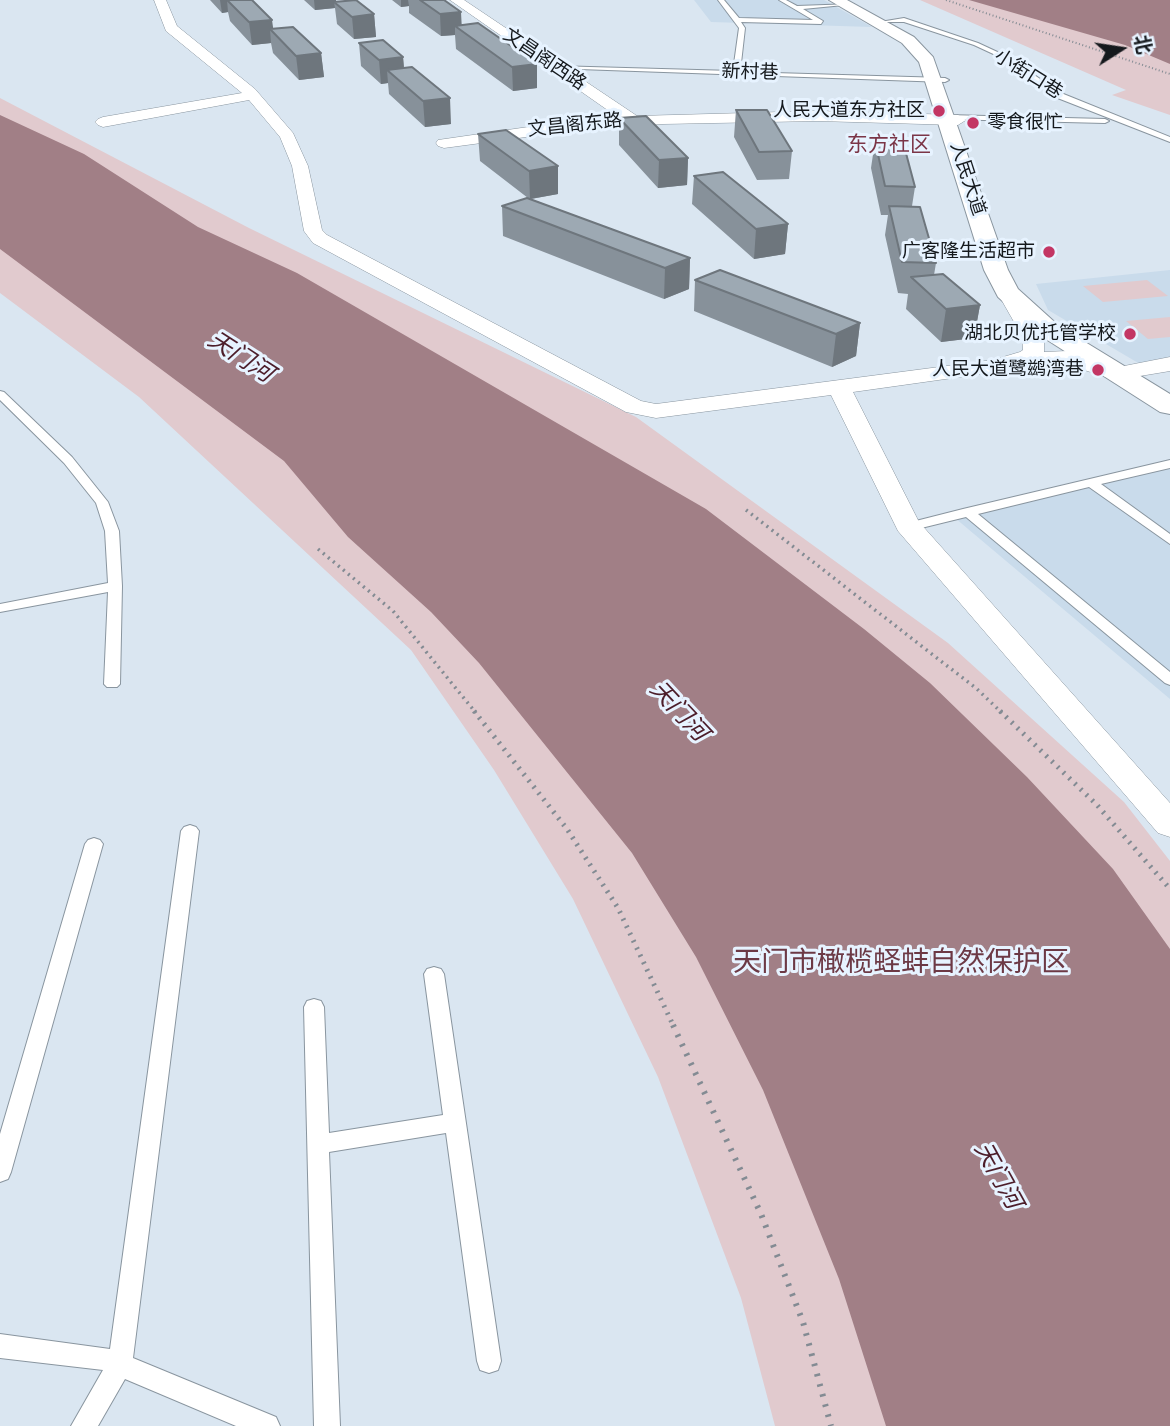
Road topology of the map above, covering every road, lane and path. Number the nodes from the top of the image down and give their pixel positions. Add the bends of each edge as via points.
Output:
1 (160, 0) edge
2 (456, 0) edge
3 (721, 0) edge
4 (782, 0) edge
5 (946, 0) edge
6 (844, 2) edge
7 (796, 8) junction
8 (737, 20) junction
9 (883, 22) junction
10 (554, 68) junction
11 (736, 73) junction
12 (1170, 74) edge
13 (940, 80) junction
14 (253, 95) junction
15 (952, 119) junction
16 (632, 120) junction
17 (1119, 121) junction
18 (103, 122) dead end
19 (1170, 140) edge
20 (444, 144) dead end
21 (1007, 292) junction
22 (1017, 362) junction
23 (1170, 363) edge
24 (1121, 372) junction
25 (839, 387) junction
26 (0, 394) edge
27 (1170, 397) edge
28 (1170, 406) edge
29 (1170, 464) edge
30 (1091, 483) junction
31 (746, 510) dead end
32 (968, 512) junction
33 (909, 527) junction
34 (1170, 540) edge
35 (318, 549) dead end
36 (115, 586) junction
37 (0, 608) edge
38 (1170, 680) edge
39 (112, 684) dead end
40 (1165, 811) edge
41 (190, 831) dead end
42 (94, 844) dead end
43 (1170, 889) edge
44 (434, 974) dead end
45 (314, 1007) dead end
46 (456, 1122) junction
47 (318, 1144) junction
48 (0, 1172) edge
49 (0, 1346) edge
50 (489, 1361) dead end
51 (120, 1365) junction
52 (84, 1426) edge
53 (267, 1426) edge
54 (327, 1426) edge
55 (831, 1426) edge

1 - 14 street via 172,28
2 - 10 street, 文昌阁西路
3 - 8 lane
4 - 7 lane
5 - 12 path
6 - 7 lane
6 - 9 main road, 人民大道
6 - 13 main road, 人民大道 via 916,46
7 - 8 lane via 821,22
8 - 11 lane via 741,28
9 - 13 main road, 人民大道 via 924,46 936,61
9 - 17 lane, 小街口巷 via 904,20 976,44 1004,57 1058,95
10 - 11 lane, 新村巷
10 - 16 street, 文昌阁西路
11 - 13 lane, 新村巷
13 - 15 main road, 人民大道
14 - 18 street
14 - 25 street via 281,127 294,151 315,236 634,407 656,411
15 - 16 street, 文昌阁东路
15 - 17 lane
15 - 21 main road, 人民大道 via 996,270
15 - 24 main road, 人民大道 via 1020,292 1061,330
16 - 20 street, 文昌阁东路
17 - 19 lane, 小街口巷
21 - 22 street via 1035,344 1034,351
21 - 24 main road, 人民大道 via 1050,331
22 - 24 street via 1067,358
22 - 25 street
23 - 24 street
24 - 27 main road, 人民大道
24 - 28 main road, 人民大道
25 - 33 street
26 - 36 lane via 68,460 102,502 112,531
29 - 30 lane
30 - 32 lane
30 - 34 lane
31 - 43 path via 977,689 1097,804
32 - 33 lane
32 - 38 lane
33 - 40 street
35 - 55 path via 410,628 567,829 618,908 761,1214 803,1322
36 - 37 lane
36 - 39 lane
41 - 51 lane
42 - 48 lane
44 - 46 lane
45 - 47 lane
46 - 47 lane
46 - 50 lane
47 - 54 lane
49 - 51 lane via 103,1358
51 - 52 lane
51 - 53 lane

